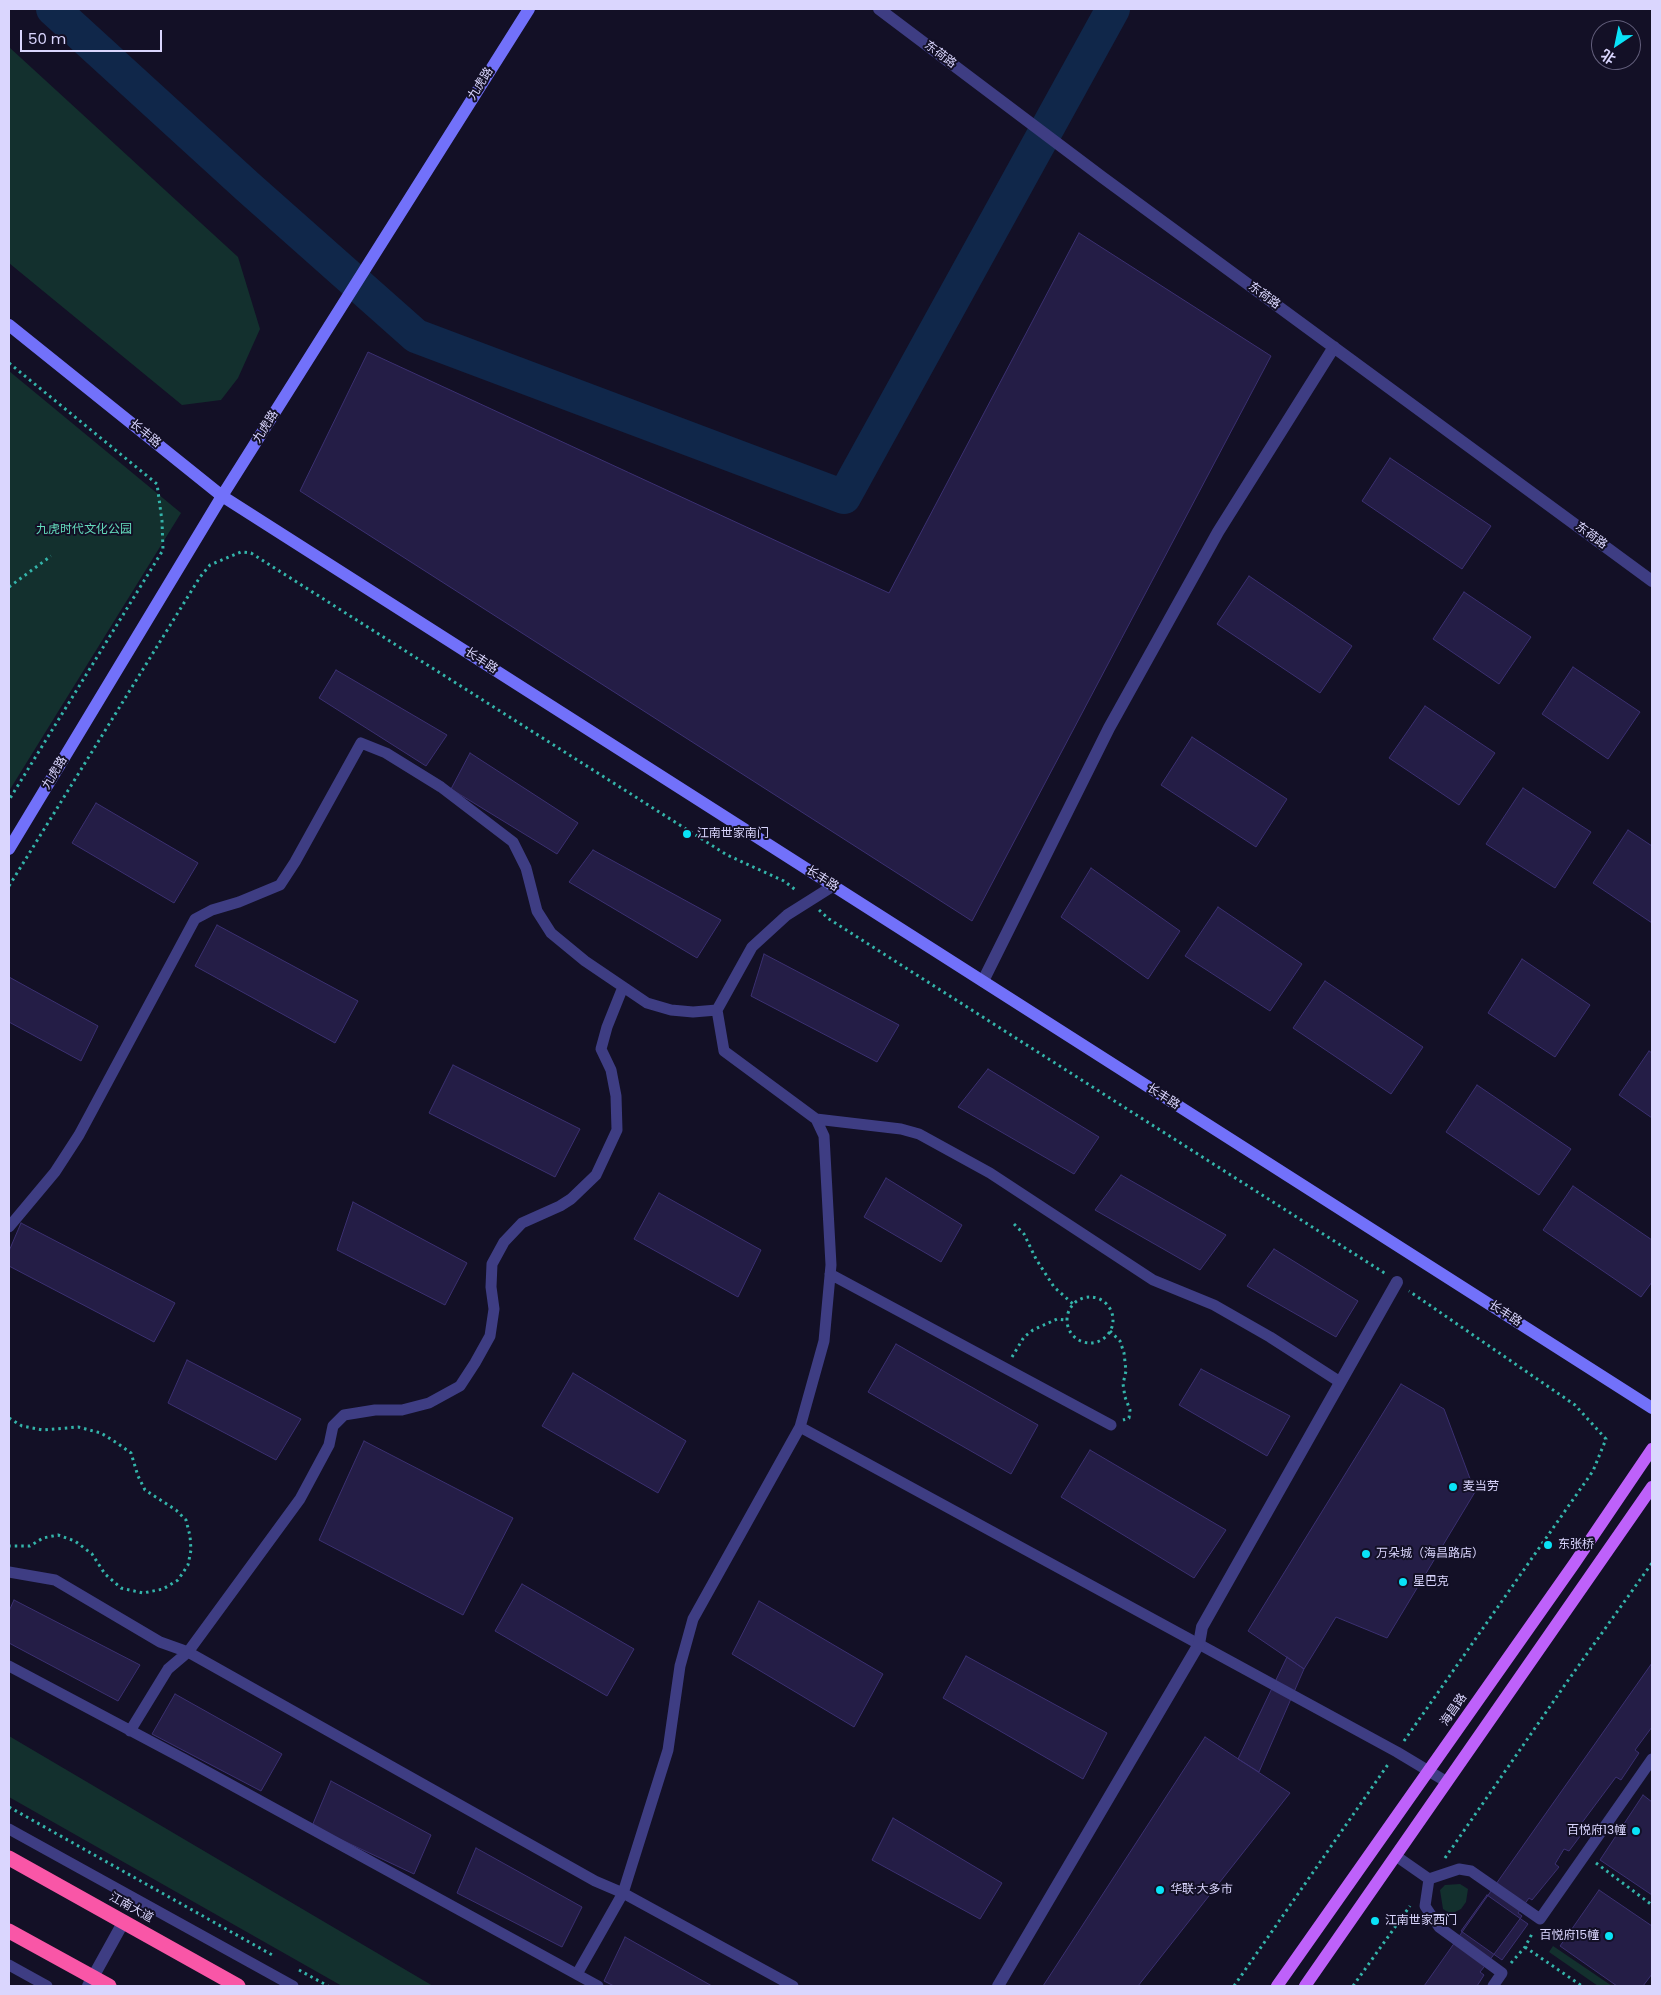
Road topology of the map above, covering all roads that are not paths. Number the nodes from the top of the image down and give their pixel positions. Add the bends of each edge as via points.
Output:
1 (529, 9) edge
2 (879, 9) edge
3 (9, 325) edge
4 (1334, 347) junction
5 (222, 496) junction
6 (1652, 581) edge
7 (9, 849) edge
8 (833, 886) junction
9 (983, 981) junction
10 (623, 987) junction
11 (717, 1010) junction
12 (816, 1119) junction
13 (9, 1228) edge
14 (830, 1274) junction
15 (1397, 1282) road end
16 (1340, 1382) junction
17 (1652, 1408) edge
18 (1111, 1425) road end
19 (800, 1427) junction
20 (1652, 1449) edge
21 (1652, 1487) edge
22 (9, 1572) edge
23 (1199, 1644) junction
24 (188, 1652) junction
25 (9, 1666) edge
26 (130, 1731) junction
27 (1652, 1759) edge
28 (1428, 1772) junction
29 (1447, 1782) junction
30 (9, 1829) edge
31 (1396, 1856) junction
32 (9, 1858) edge
33 (1429, 1879) junction
34 (623, 1893) junction
35 (124, 1921) junction
36 (9, 1931) edge
37 (9, 1965) edge
38 (577, 1974) junction
39 (91, 1982) edge
40 (47, 1986) edge
41 (109, 1986) edge
42 (238, 1986) edge
43 (293, 1986) edge
44 (598, 1986) edge
45 (793, 1986) edge
46 (998, 1986) edge
47 (1277, 1986) edge
48 (1305, 1986) edge
49 (1493, 1986) edge

1 - 5 street, 九虎路
2 - 4 street, 东荷路
3 - 5 street, 长丰路
4 - 6 street, 东荷路
4 - 9 street via 1218,532 1109,728
5 - 7 street, 九虎路
5 - 8 street, 长丰路
8 - 9 street, 长丰路
8 - 11 lane via 786,915 752,947
9 - 17 street, 长丰路
10 - 11 lane via 647,1003 671,1010
10 - 13 lane via 551,933 537,911 526,868 513,842 441,787 386,753 361,744 280,886 195,919 79,1135 55,1172
10 - 24 lane via 601,1049 611,1070 617,1130 596,1175 560,1206 522,1223 504,1242 492,1264 494,1310 490,1336 460,1386 429,1403 402,1410 344,1415 332,1426 329,1445 300,1499
11 - 12 lane via 724,1051
12 - 14 lane via 824,1136
12 - 16 lane via 920,1134 990,1173 1153,1280 1214,1305
14 - 18 lane
14 - 19 lane via 824,1341
15 - 16 street
16 - 23 street via 1202,1627
19 - 23 lane
19 - 34 lane via 693,1619 680,1666 668,1750
20 - 28 main road, 海昌路
21 - 29 main road
22 - 24 lane via 54,1580 160,1642
23 - 28 lane
23 - 46 street
24 - 26 lane via 168,1669
24 - 34 lane via 595,1881
25 - 26 lane
26 - 38 lane
27 - 33 lane via 1540,1919 1472,1871 1458,1869
28 - 29 lane
28 - 47 main road, 海昌路
29 - 31 main road
30 - 43 lane
31 - 33 lane
31 - 48 main road
32 - 35 highway, 江南大道
33 - 49 lane via 1425,1906 1439,1927 1502,1973
34 - 38 lane
34 - 45 lane
35 - 39 street
35 - 42 highway, 江南大道
36 - 39 highway
37 - 40 lane
38 - 44 lane
39 - 41 highway

